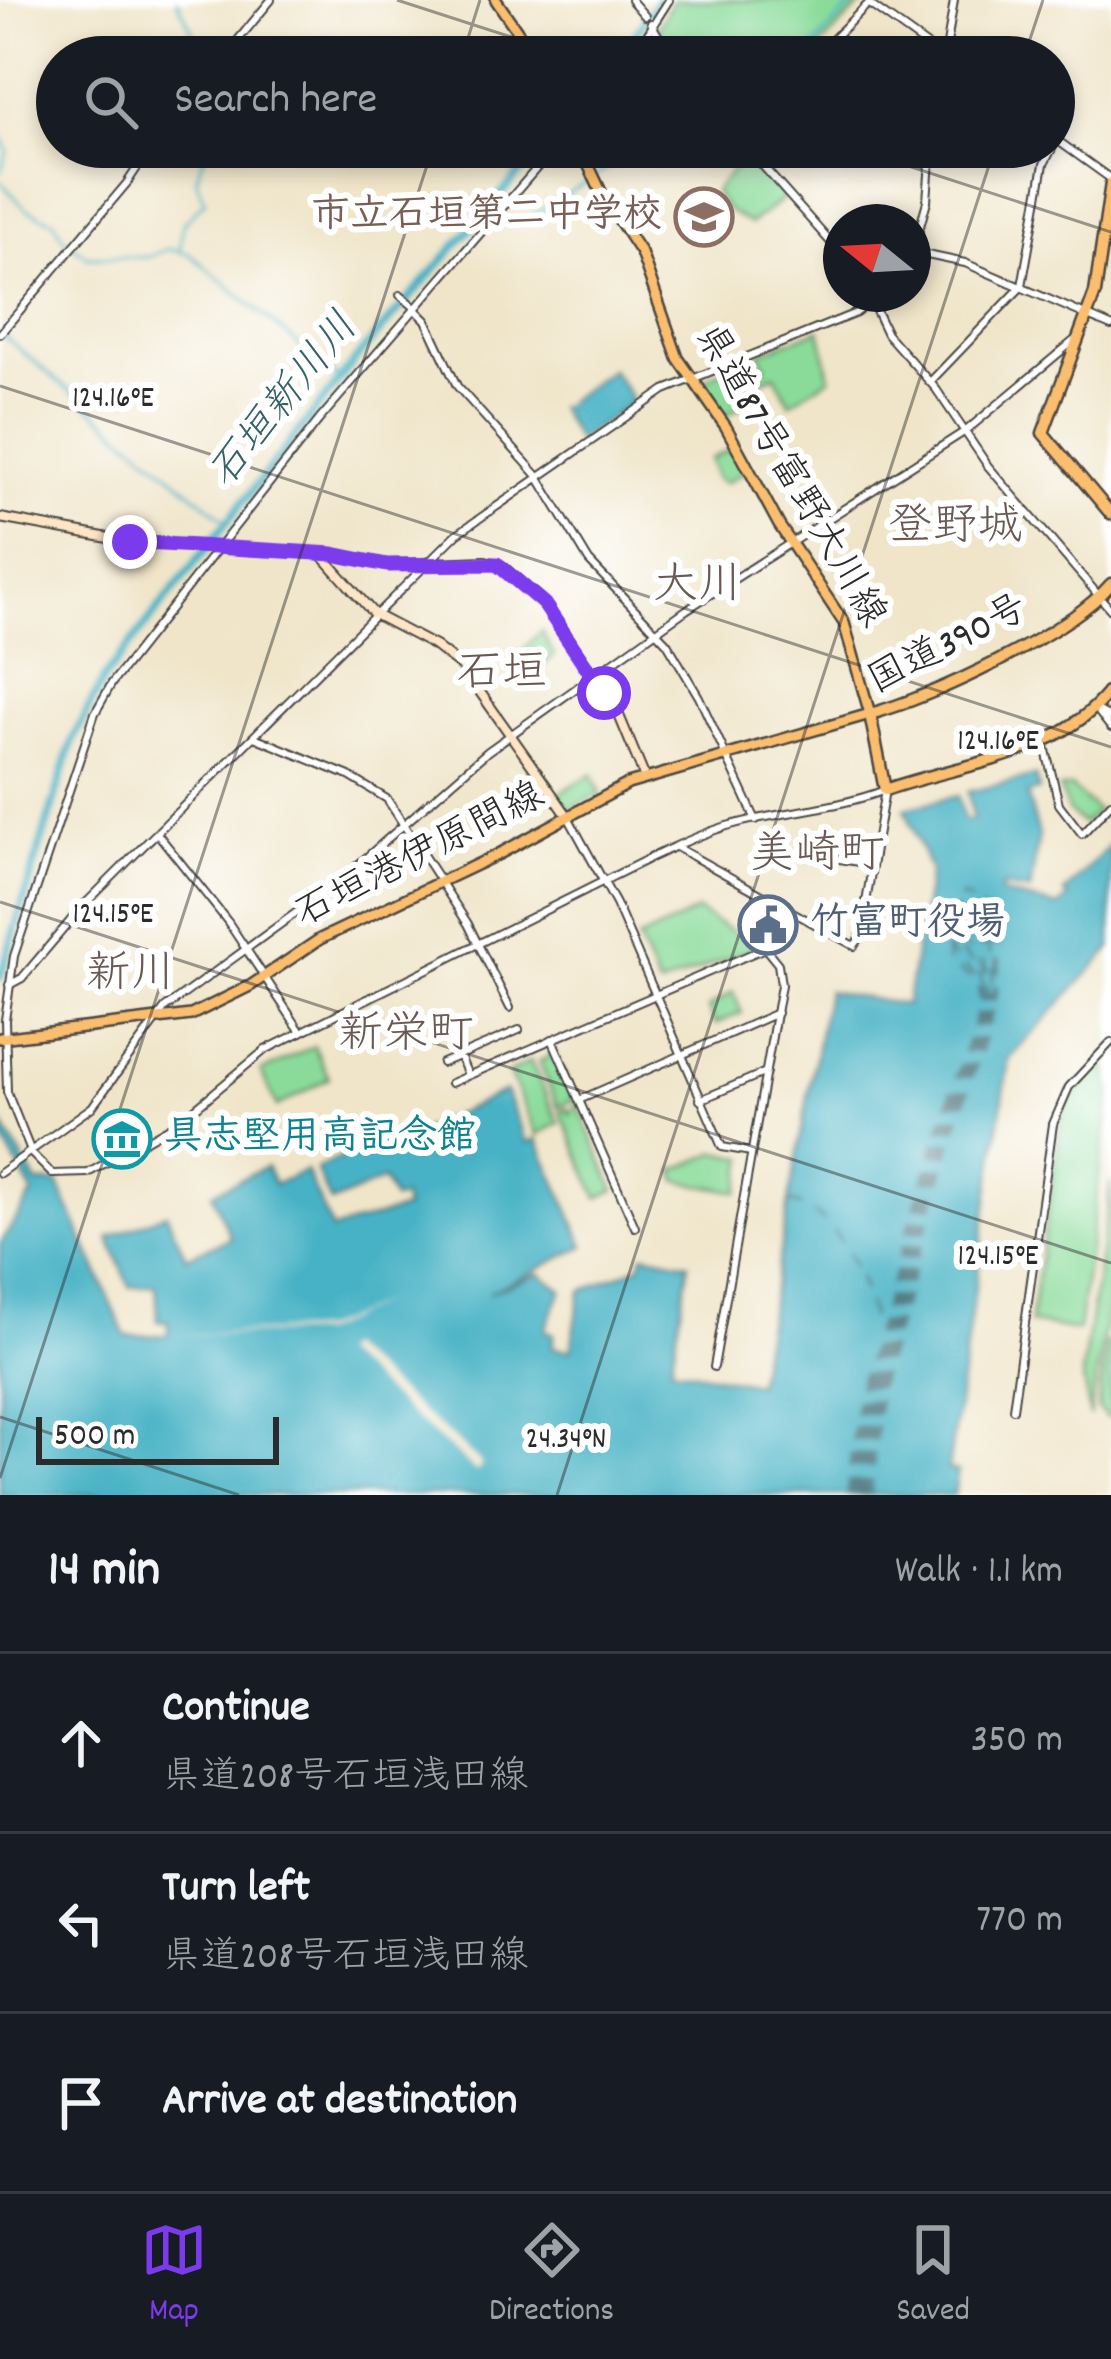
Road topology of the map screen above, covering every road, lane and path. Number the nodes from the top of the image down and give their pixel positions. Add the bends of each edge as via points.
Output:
1 (271, 0) edge
2 (496, 0) edge
3 (631, 0) edge
4 (669, 0) edge
5 (954, 0) edge
6 (870, 2) edge
7 (650, 22) junction
8 (241, 36) edge
9 (521, 36) edge
10 (643, 36) edge
11 (658, 36) edge
12 (836, 36) edge
13 (916, 36) edge
14 (948, 36) edge
15 (1075, 156) edge
16 (137, 168) edge
17 (536, 168) edge
18 (589, 168) edge
19 (765, 168) edge
20 (930, 168) edge
21 (1043, 168) edge
22 (1111, 181) edge
23 (925, 204) edge
24 (823, 234) edge
25 (931, 256) edge
26 (1022, 286) junction
27 (400, 295) dead end
28 (413, 306) junction
29 (838, 312) edge
30 (877, 312) edge
31 (1088, 314) junction
32 (1111, 326) edge
33 (0, 334) edge
34 (1080, 335) junction
35 (691, 377) junction
36 (931, 382) junction
37 (967, 430) junction
38 (537, 475) junction
39 (1111, 514) edge
40 (0, 518) edge
41 (792, 544) junction
42 (218, 548) junction
43 (321, 554) junction
44 (424, 564) junction
45 (1111, 584) edge
46 (1099, 598) junction
47 (1111, 610) edge
48 (374, 614) junction
49 (657, 631) junction
50 (592, 678) junction
51 (1111, 689) edge
52 (1099, 711) junction
53 (870, 714) junction
54 (1111, 723) edge
55 (511, 734) junction
56 (254, 737) junction
57 (1044, 742) junction
58 (724, 753) junction
59 (885, 775) junction
60 (645, 778) junction
61 (900, 784) junction
62 (885, 790) junction
63 (870, 796) junction
64 (1111, 802) edge
65 (882, 810) junction
66 (567, 814) junction
67 (756, 820) junction
68 (404, 822) junction
69 (157, 833) junction
70 (676, 847) junction
71 (814, 855) dead end
72 (872, 864) junction
73 (440, 882) junction
74 (606, 883) junction
75 (479, 945) junction
76 (246, 946) junction
77 (266, 976) junction
78 (9, 985) junction
79 (654, 994) junction
80 (165, 1008) junction
81 (510, 1008) dead end
82 (777, 1013) junction
83 (157, 1020) junction
84 (170, 1020) junction
85 (140, 1022) junction
86 (519, 1030) dead end
87 (301, 1032) junction
88 (450, 1034) dead end
89 (147, 1036) junction
90 (2, 1038) edge
91 (552, 1039) junction
92 (1111, 1042) edge
93 (459, 1055) junction
94 (681, 1055) junction
95 (442, 1063) dead end
96 (766, 1072) junction
97 (468, 1076) junction
98 (2, 1082) edge
99 (451, 1083) dead end
100 (579, 1100) junction
101 (700, 1100) junction
102 (751, 1152) junction
103 (29, 1155) junction
104 (0, 1172) edge
105 (635, 1227) dead end
106 (714, 1366) dead end
107 (1013, 1409) dead end

1 - 8 street
2 - 9 main road
3 - 7 street
4 - 7 street
5 - 14 street
6 - 12 street
6 - 13 street
7 - 10 street
7 - 11 street
15 - 22 street
16 - 33 street
17 - 28 street
18 - 35 main road, 県道87号富野大川線 via 641,253
19 - 24 street
20 - 23 street
21 - 26 street
22 - 31 highway
25 - 26 street
26 - 31 street
26 - 36 street
27 - 28 street
28 - 38 street via 458,386
28 - 42 street
29 - 35 street
30 - 36 street
31 - 32 street
31 - 34 highway
34 - 37 street
34 - 39 highway via 1043,434
35 - 38 street
35 - 41 main road, 県道87号富野大川線
36 - 37 street
37 - 41 street
37 - 46 street
38 - 44 street
38 - 49 street via 589,561
40 - 42 main road via 125,542
41 - 49 street
41 - 53 main road, 県道87号富野大川線 via 844,623
42 - 43 main road
42 - 78 street via 95,713
43 - 44 main road
43 - 48 main road
44 - 48 street
44 - 50 main road via 502,566 544,604
45 - 46 highway, 国道390号
46 - 47 street
46 - 53 highway, 国道390号 via 993,661
48 - 55 main road via 454,660
48 - 56 street
49 - 50 street
49 - 58 street
50 - 55 street
50 - 60 main road via 626,725
51 - 52 highway
52 - 54 street
52 - 57 highway
53 - 58 main road, 石垣港伊原間線
53 - 59 highway, 国道390号
55 - 66 main road
55 - 68 street
56 - 68 street via 377,790
56 - 69 street
57 - 61 highway
57 - 64 street via 1059,803 1082,834
58 - 60 main road, 石垣港伊原間線
58 - 67 street
59 - 61 highway
59 - 62 highway, 国道390号
60 - 66 main road, 石垣港伊原間線
61 - 62 highway
62 - 63 street
62 - 65 street
63 - 65 street
63 - 67 street
65 - 72 street
66 - 73 main road, 石垣港伊原間線
66 - 74 street
67 - 70 street
68 - 73 street
68 - 76 street via 337,883
69 - 76 street
69 - 78 street
70 - 72 street via 852,947
70 - 74 street
71 - 72 street
73 - 75 street
73 - 77 main road, 石垣港伊原間線 via 320,939
74 - 75 street
74 - 79 street
75 - 81 street
75 - 87 street
76 - 77 street
76 - 80 street
77 - 84 main road, 石垣港伊原間線
77 - 87 street
78 - 90 street
79 - 82 street via 765,948 778,964
79 - 91 street
79 - 94 street
80 - 83 street
80 - 84 street
82 - 94 street
82 - 96 street
83 - 84 main road, 石垣港伊原間線
83 - 85 main road, 石垣港伊原間線
83 - 89 street
85 - 89 street
85 - 90 main road, 石垣港伊原間線
86 - 93 street
87 - 103 street via 239,1067 180,1121 88,1173 52,1174
88 - 93 street
89 - 103 street via 92,1106
90 - 98 street
91 - 97 street
91 - 100 street
92 - 107 street via 1069,1088 1053,1124
93 - 95 street
93 - 97 street
94 - 100 street
94 - 101 street
96 - 101 street
96 - 102 street
97 - 99 street
98 - 103 street
100 - 105 street
101 - 102 street via 722,1147
102 - 106 street
103 - 104 street

